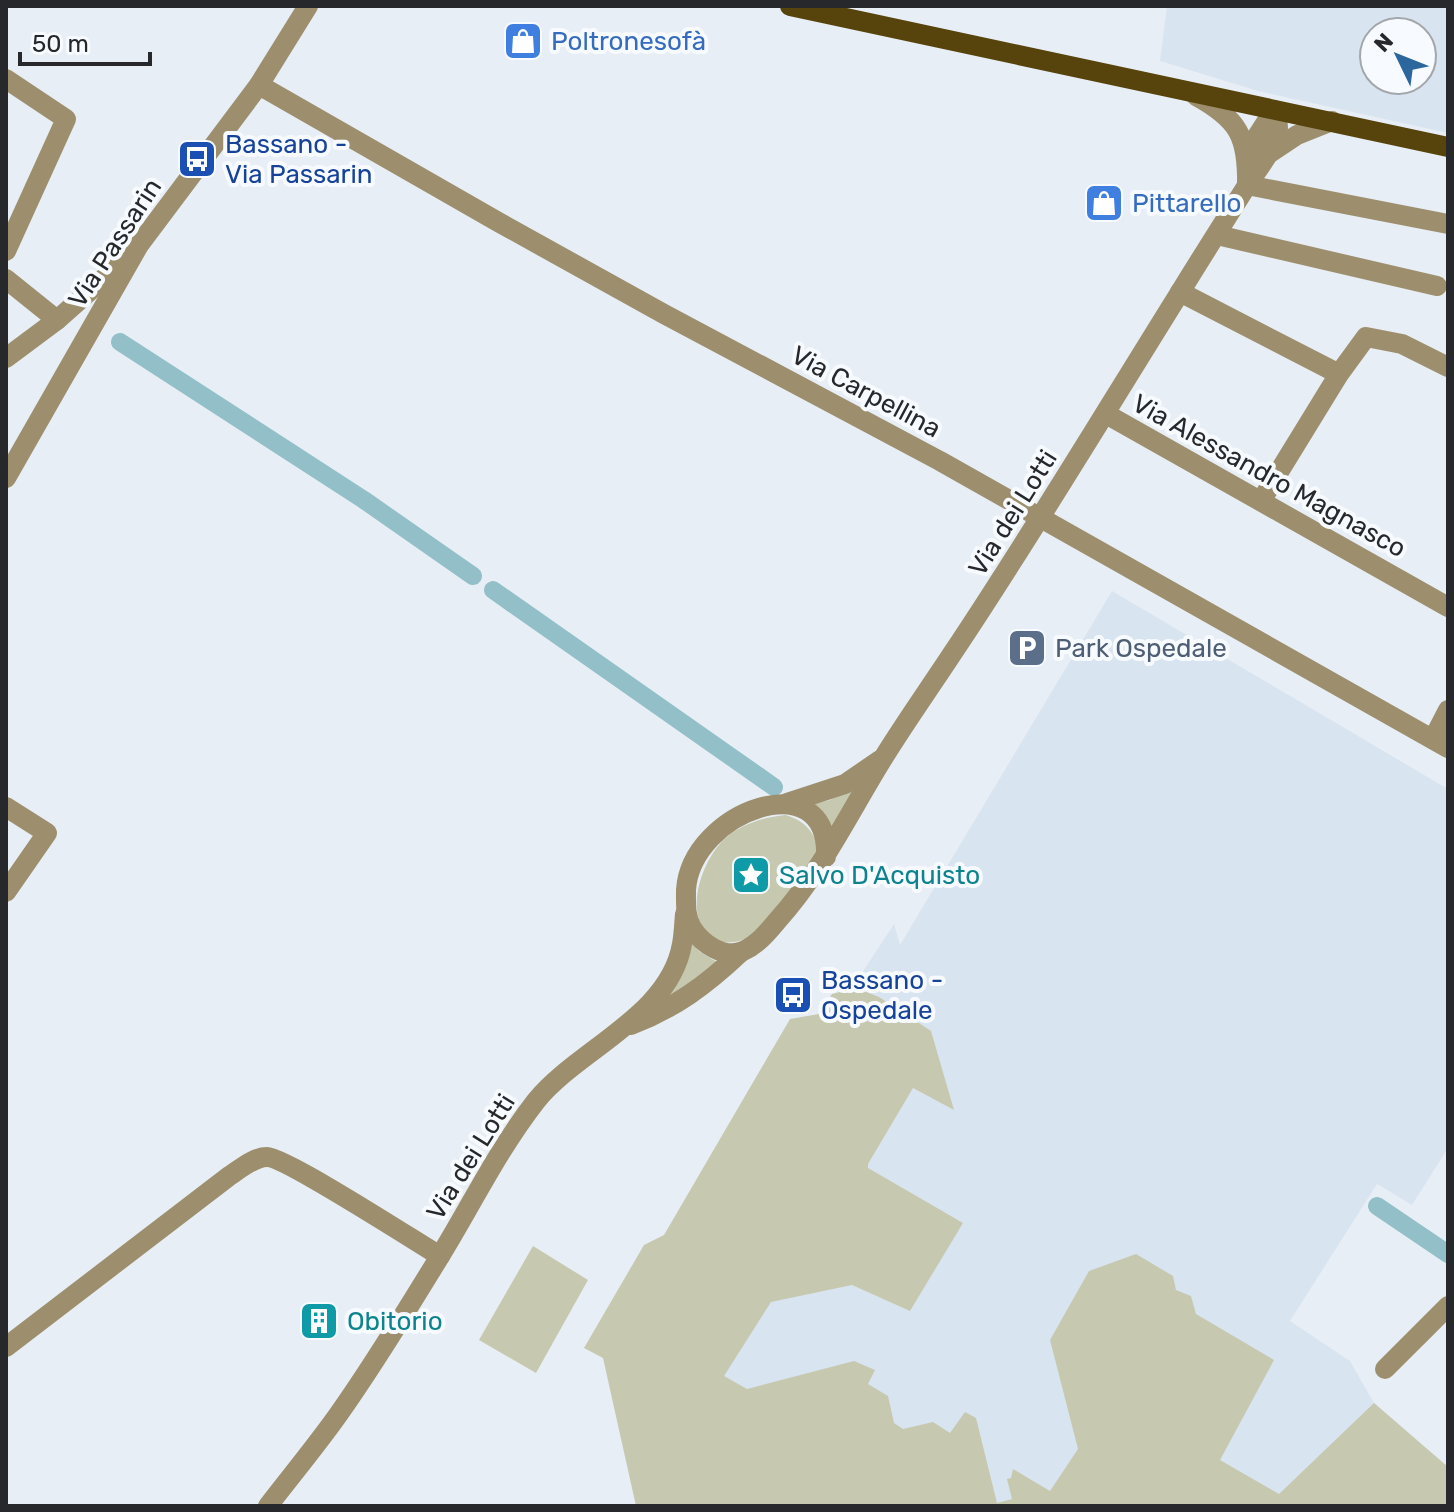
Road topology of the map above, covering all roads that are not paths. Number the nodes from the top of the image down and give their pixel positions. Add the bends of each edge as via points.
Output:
1 (308, 6) edge
2 (790, 6) edge
3 (859, 13) edge
4 (6, 79) edge
5 (259, 85) junction
6 (1185, 90) junction
7 (1274, 110) junction
8 (1332, 121) junction
9 (1448, 147) edge
10 (1267, 156) junction
11 (1247, 175) junction
12 (1448, 224) edge
13 (1217, 235) junction
14 (139, 245) junction
15 (6, 251) edge
16 (6, 279) edge
17 (1437, 286) dead end
18 (1180, 292) junction
19 (57, 320) junction
20 (6, 358) edge
21 (1448, 367) edge
22 (1339, 374) junction
23 (1106, 414) junction
24 (6, 478) edge
25 (1261, 501) junction
26 (1042, 518) junction
27 (1448, 607) edge
28 (1448, 710) edge
29 (1440, 744) edge
30 (883, 758) junction
31 (787, 803) junction
32 (6, 807) edge
33 (826, 857) junction
34 (6, 892) edge
35 (685, 910) junction
36 (740, 953) junction
37 (624, 1028) junction
38 (440, 1256) junction
39 (1448, 1306) edge
40 (6, 1347) edge
41 (1385, 1369) dead end
42 (268, 1506) edge

1 - 5 street, Via Passarin
2 - 3 main road
3 - 6 main road
4 - 15 street via 66,119
5 - 14 street, Via Passarin
5 - 26 street, Via Carpellina via 650,307
6 - 7 main road
6 - 11 street via 1217,108 1238,129
7 - 8 main road
7 - 10 street via 1278,130
7 - 11 street, Via dei Lotti via 1254,141
8 - 9 main road
8 - 10 street via 1297,135
10 - 11 street
11 - 12 street
11 - 13 street, Via dei Lotti
13 - 17 street
13 - 18 street, Via dei Lotti
14 - 19 street
14 - 24 street, Via Passarin
16 - 19 street
18 - 22 street
18 - 23 street, Via dei Lotti
19 - 20 street
21 - 22 street via 1402,344 1366,337
22 - 25 street
23 - 25 street, Via Alessandro Magnasco
23 - 26 street, Via dei Lotti
25 - 27 street, Via Alessandro Magnasco
26 - 29 street, Via Carpellina
26 - 30 street, Via dei Lotti
28 - 29 street
30 - 31 street, Via dei Lotti via 845,784
30 - 33 street, Via dei Lotti
31 - 33 street via 806,810 821,826
31 - 35 street, Via dei Lotti via 766,805 724,823 694,860
32 - 34 street via 47,833
33 - 36 street, Via dei Lotti via 759,942
35 - 36 street via 700,938 725,953
35 - 37 street, Via dei Lotti via 682,946 673,971
36 - 37 street, Via dei Lotti via 684,1000
37 - 38 street, Via dei Lotti via 537,1099
38 - 40 street via 267,1157 228,1177
38 - 42 street, Via dei Lotti via 339,1414
39 - 41 street

